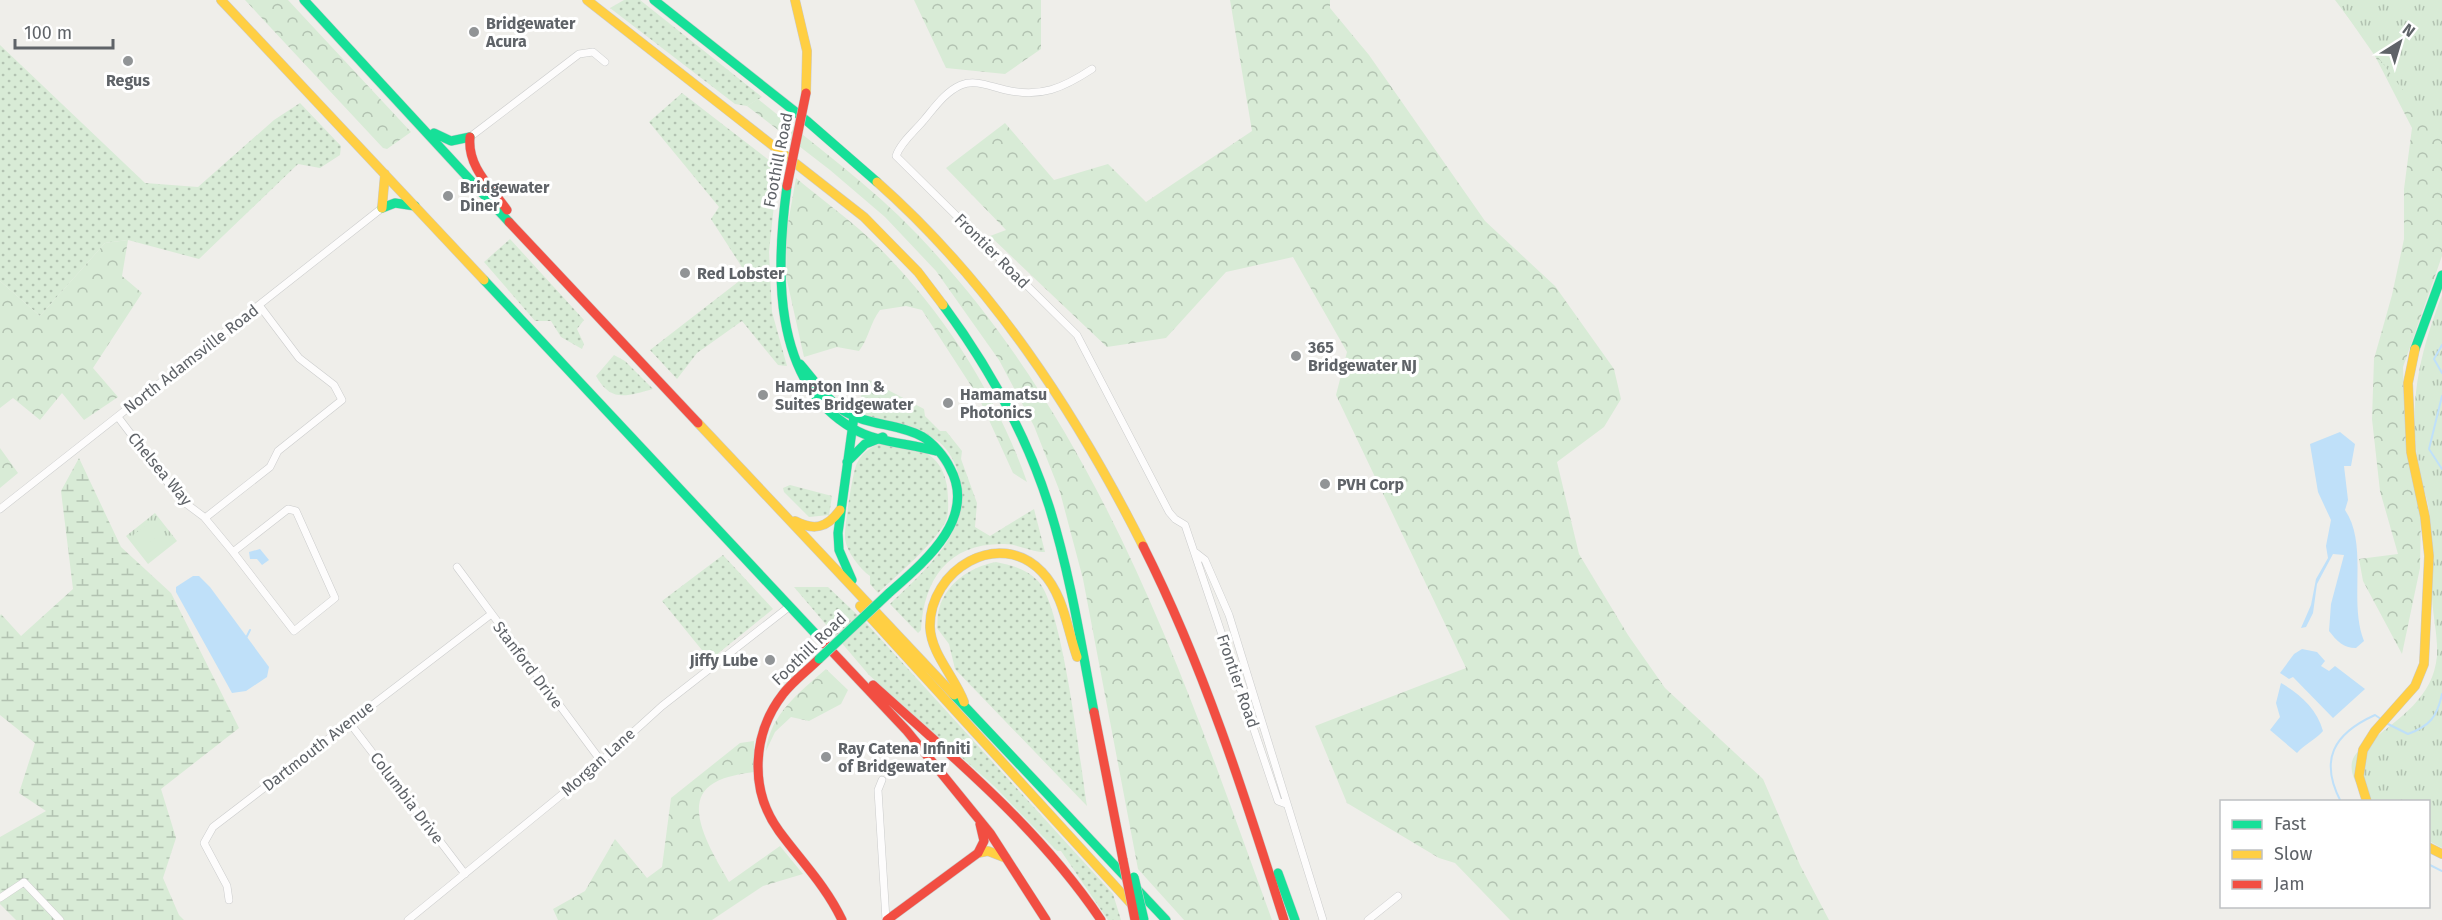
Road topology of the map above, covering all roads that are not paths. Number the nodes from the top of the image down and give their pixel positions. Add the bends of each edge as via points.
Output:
1 (221, 0) edge
2 (304, 0) edge
3 (587, 0) edge
4 (654, 0) edge
5 (795, 0) edge
6 (605, 62) dead end
7 (1092, 69) dead end
8 (405, 110) junction
9 (470, 137) junction
10 (385, 174) junction
11 (415, 206) junction
12 (382, 208) junction
13 (527, 241) junction
14 (2442, 274) edge
15 (259, 305) junction
16 (798, 362) junction
17 (118, 417) junction
18 (854, 417) junction
19 (852, 429) junction
20 (883, 437) junction
21 (936, 450) junction
22 (847, 462) junction
23 (0, 509) edge
24 (840, 509) junction
25 (786, 515) junction
26 (205, 518) junction
27 (812, 543) junction
28 (232, 552) junction
29 (1195, 553) junction
30 (456, 567) dead end
31 (855, 589) junction
32 (790, 606) junction
33 (490, 615) junction
34 (846, 665) junction
35 (1085, 668) junction
36 (965, 706) junction
37 (349, 722) junction
38 (601, 761) junction
39 (882, 780) dead end
40 (2367, 800) edge
41 (1286, 804) junction
42 (976, 814) junction
43 (1253, 817) junction
44 (1114, 818) junction
45 (978, 854) junction
46 (1007, 858) junction
47 (465, 874) junction
48 (1398, 896) dead end
49 (0, 898) edge
50 (230, 900) dead end
51 (60, 920) edge
52 (408, 920) edge
53 (842, 920) edge
54 (886, 920) edge
55 (1046, 920) edge
56 (1101, 920) edge
57 (1135, 920) edge
58 (1145, 920) edge
59 (1166, 920) edge
60 (1284, 920) edge
61 (1295, 920) edge
62 (1323, 920) edge
63 (1368, 920) edge

1 - 10 main road
2 - 8 main road
3 - 35 main road via 836,193 893,245 942,302 1004,398 1042,486 1064,558
4 - 43 main road via 882,185 950,254 1025,345 1079,425 1121,502 1189,651
5 - 16 main road, Foothill Road, bridge via 807,51 806,93 780,232 780,278 789,336
6 - 9 street via 592,52 579,54
7 - 29 street, Frontier Road via 1054,91 1039,93 1021,93 975,82 963,84 945,96 896,156 1077,335 1169,512 1185,525
8 - 9 main road via 442,141 457,142
8 - 13 main road
9 - 13 main road via 467,150 471,160
10 - 11 main road
10 - 12 main road
11 - 12 main road via 394,203
11 - 32 main road
12 - 15 street, North Adamsville Road
13 - 25 main road
14 - 40 main road via 2414,351 2408,383 2410,452 2425,517 2428,556 2425,655 2415,686 2363,750 2360,783
15 - 17 street, North Adamsville Road
15 - 26 street, Chelsea Way via 298,358 334,385 342,400 278,451 270,467
16 - 18 main road, Foothill Road via 831,401
16 - 19 main road, Foothill Road via 803,381 817,400
17 - 23 street, North Adamsville Road
17 - 26 street, Chelsea Way via 184,502
18 - 19 main road
18 - 21 main road, Foothill Road via 921,436
19 - 20 main road, Foothill Road
19 - 22 main road
20 - 21 main road, Foothill Road
20 - 22 main road via 865,444
21 - 53 main road, Foothill Road, bridge via 947,462 958,493 955,516 941,543 783,694 761,735 757,768 762,797 772,820 820,879
22 - 24 main road
24 - 25 main road via 830,525 820,529 808,528
24 - 31 main road via 839,549
25 - 27 main road
26 - 28 street, Chelsea Way
27 - 31 main road
27 - 58 main road via 815,556
28 - 28 street, Chelsea Way via 294,631 335,598 296,511 288,509
29 - 41 street, Frontier Road via 1205,560 1229,615
29 - 41 street, Frontier Road via 1278,801
30 - 33 street, Stanford Drive
31 - 36 main road
32 - 34 main road
32 - 38 street, Morgan Lane via 662,706
33 - 37 street, Dartmouth Avenue
33 - 38 street, Stanford Drive
34 - 42 main road
34 - 56 main road via 870,682 1029,829 1071,875
35 - 36 main road via 1076,656 1057,596 1045,575 1019,556 997,552 977,555 943,580 930,616 935,650 959,685
35 - 44 main road
36 - 59 main road
37 - 47 street, Columbia Drive
37 - 50 street, Dartmouth Avenue via 206,835 205,848 227,886
38 - 47 street, Morgan Lane
39 - 54 street via 878,790
41 - 62 street, Frontier Road
42 - 45 main road via 984,836
42 - 46 main road
43 - 60 main road
43 - 61 main road
44 - 57 main road, bridge
44 - 58 main road, bridge via 1124,828
45 - 46 main road via 993,851
45 - 54 main road
46 - 55 main road
47 - 52 street, Morgan Lane
48 - 63 street
49 - 51 street via 24,882

